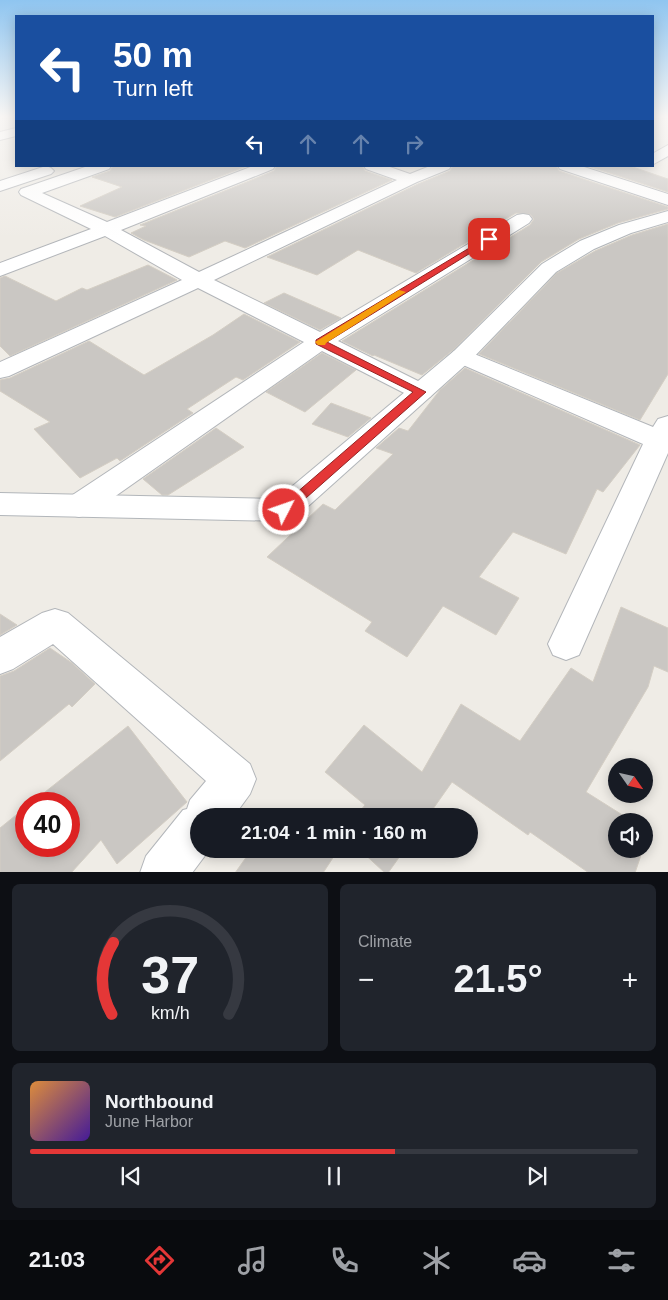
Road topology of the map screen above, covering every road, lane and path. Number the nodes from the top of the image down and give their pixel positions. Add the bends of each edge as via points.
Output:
1 (654, 166) edge
2 (58, 167) edge
3 (101, 167) edge
4 (265, 167) edge
5 (374, 167) edge
6 (441, 167) edge
7 (568, 167) edge
8 (668, 170) edge
9 (411, 179) junction
10 (3, 185) edge
11 (27, 192) junction
12 (668, 200) edge
13 (668, 216) edge
14 (523, 219) dead end
15 (106, 229) junction
16 (0, 270) edge
17 (198, 280) junction
18 (320, 342) junction
19 (462, 356) junction
20 (0, 371) edge
21 (420, 392) junction
22 (665, 437) edge
23 (0, 504) edge
24 (79, 506) junction
25 (566, 644) dead end
26 (0, 658) edge
27 (212, 808) edge
28 (190, 838) edge
29 (163, 872) edge

1 - 8 street
2 - 10 street
3 - 11 street
4 - 15 street
5 - 9 street
6 - 9 street
7 - 12 street
9 - 17 street
10 - 11 street
11 - 15 street
13 - 19 street via 587,245 549,268
14 - 18 street
15 - 16 street
15 - 17 street
17 - 18 street
17 - 20 street
18 - 21 street
18 - 24 street
19 - 21 street
19 - 22 street
21 - 24 street via 284,510
22 - 25 street
23 - 24 street
26 - 27 street via 54,624 235,779
28 - 29 street

